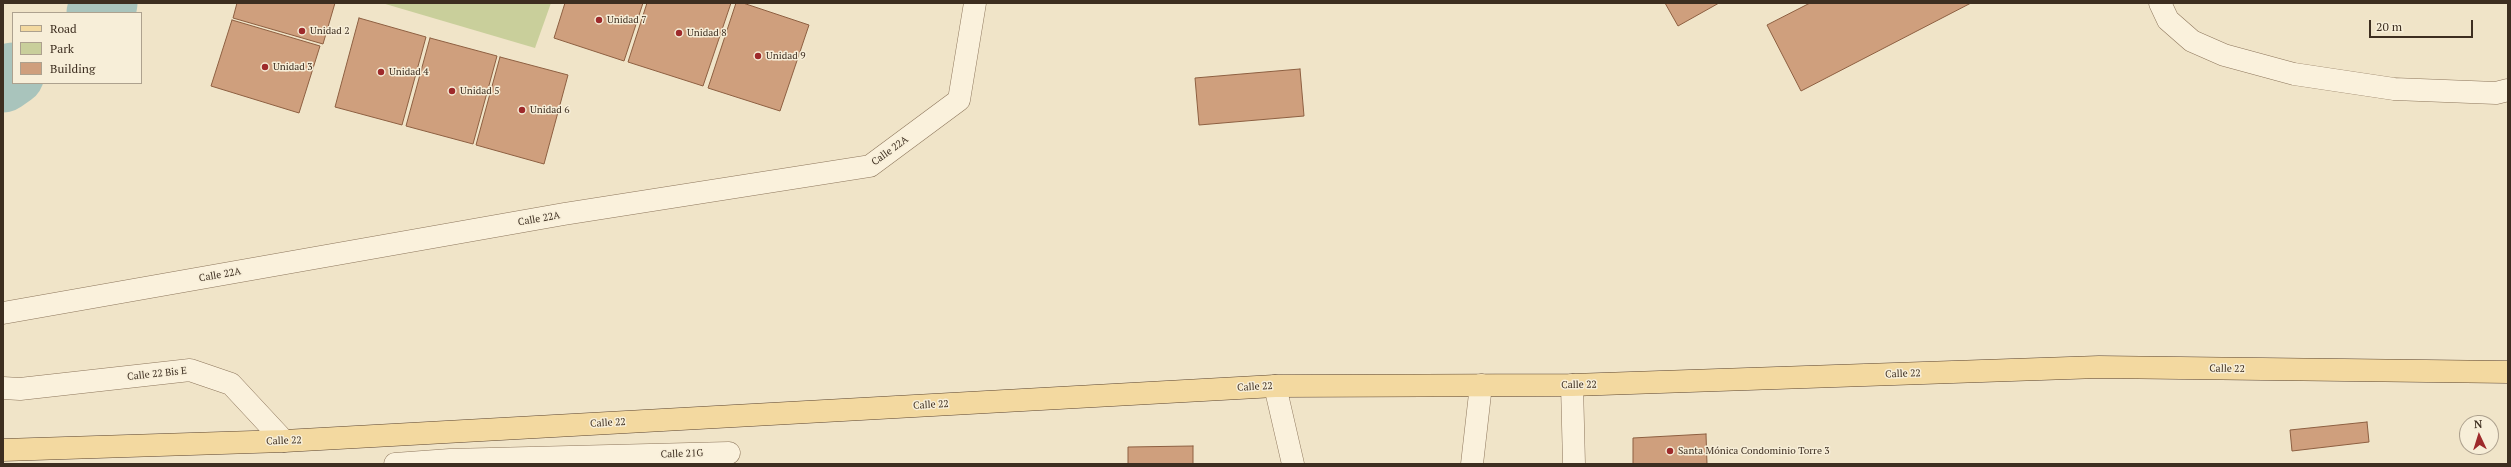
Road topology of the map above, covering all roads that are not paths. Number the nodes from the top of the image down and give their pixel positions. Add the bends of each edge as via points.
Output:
1 (975, 3) edge
2 (2160, 3) edge
3 (2508, 90) edge
4 (3, 313) edge
5 (2508, 372) edge
6 (1481, 385) junction
7 (1572, 385) junction
8 (1275, 386) junction
9 (3, 388) edge
10 (284, 441) junction
11 (3, 450) edge
12 (728, 453) dead end
13 (635, 460) edge
14 (450, 462) edge
15 (395, 464) edge
16 (1293, 464) edge
17 (1472, 464) edge
18 (1574, 464) edge

1 - 4 street, Calle 22A via 959,100 870,166 564,214
2 - 3 street via 2168,20 2192,41 2224,55 2294,74 2394,89 2496,93
5 - 7 main road, Calle 22 via 2099,367
6 - 7 main road, Calle 22
6 - 8 main road, Calle 22
6 - 17 street
7 - 18 street
8 - 10 main road, Calle 22
8 - 16 street
9 - 10 street, Calle 22 Bis E via 20,389 190,370 231,384
10 - 11 main road, Calle 22
12 - 13 street, Calle 21G
13 - 14 street, Calle 21G
14 - 15 street, Calle 21G

